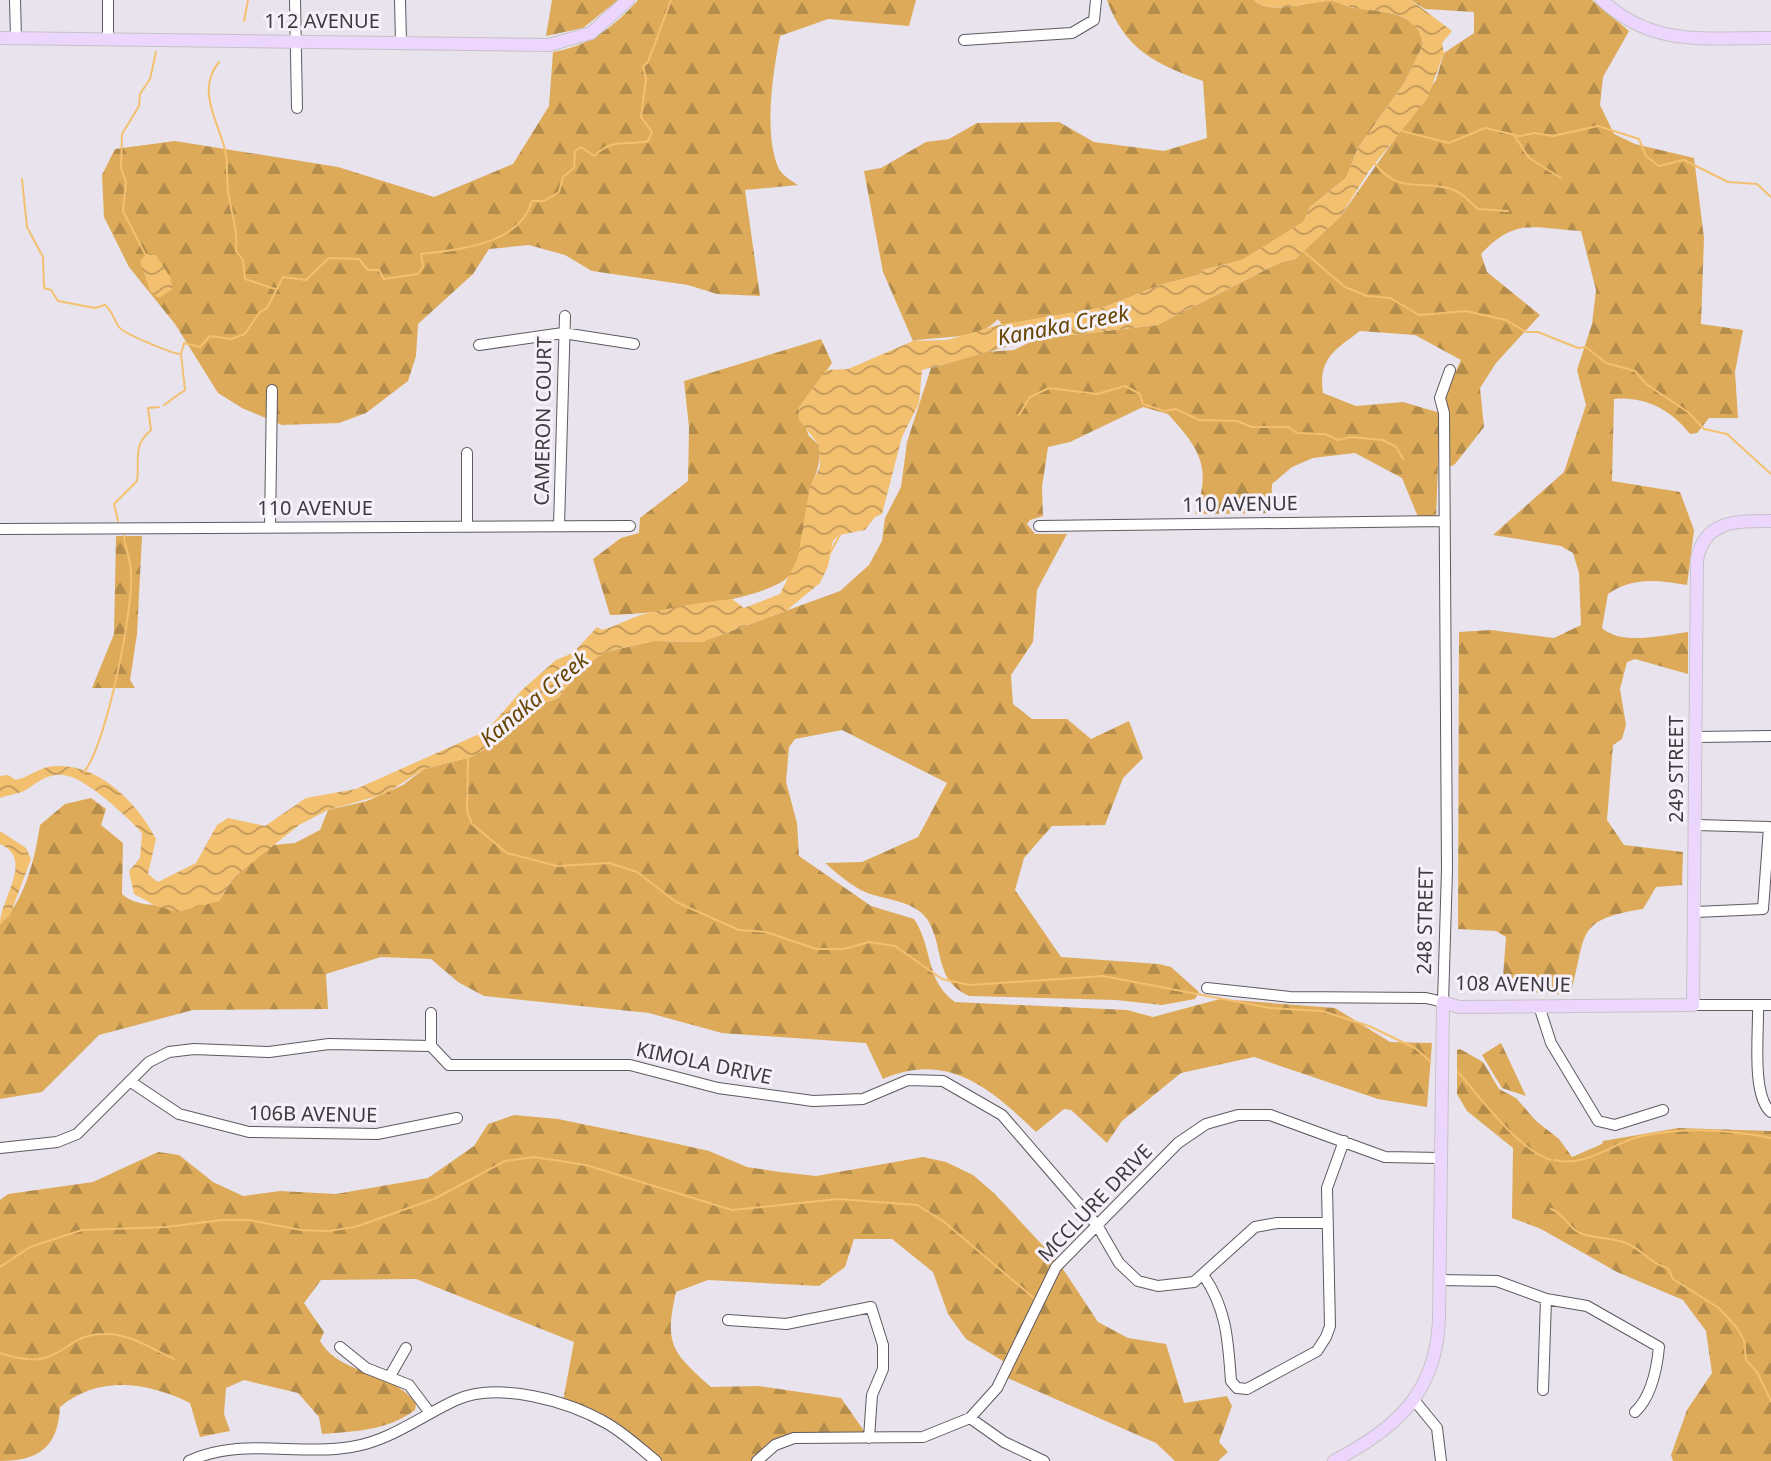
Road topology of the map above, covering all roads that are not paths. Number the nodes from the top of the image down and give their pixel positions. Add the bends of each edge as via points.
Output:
1 (15, 0) edge
2 (108, 0) edge
3 (295, 0) edge
4 (400, 0) edge
5 (628, 0) edge
6 (1096, 0) edge
7 (1602, 0) edge
8 (0, 38) edge
9 (16, 38) junction
10 (1771, 38) edge
11 (108, 39) junction
12 (964, 40) dead end
13 (401, 41) junction
14 (295, 42) junction
15 (297, 108) dead end
16 (565, 316) dead end
17 (563, 333) junction
18 (634, 344) dead end
19 (479, 345) dead end
20 (1450, 370) dead end
21 (272, 390) dead end
22 (467, 453) dead end
23 (1443, 521) junction
24 (1771, 521) edge
25 (559, 526) junction
26 (630, 526) dead end
27 (1039, 526) dead end
28 (467, 527) junction
29 (270, 528) junction
30 (0, 529) edge
31 (1771, 736) edge
32 (1696, 737) junction
33 (1696, 825) junction
34 (1769, 827) edge
35 (1696, 912) junction
36 (1207, 988) dead end
37 (1443, 1002) junction
38 (1693, 1005) junction
39 (1758, 1005) junction
40 (1771, 1005) edge
41 (1539, 1006) junction
42 (431, 1013) dead end
43 (431, 1046) junction
44 (131, 1082) junction
45 (1663, 1110) dead end
46 (1771, 1112) edge
47 (457, 1118) dead end
48 (1344, 1141) junction
49 (0, 1148) edge
50 (1440, 1158) junction
51 (1328, 1223) junction
52 (1097, 1225) junction
53 (1204, 1276) junction
54 (1439, 1280) junction
55 (1546, 1299) junction
56 (728, 1320) dead end
57 (340, 1347) dead end
58 (406, 1348) dead end
59 (390, 1376) junction
60 (1543, 1390) dead end
61 (1414, 1400) junction
62 (1635, 1412) dead end
63 (430, 1413) junction
64 (970, 1418) junction
65 (869, 1438) junction
66 (189, 1461) edge
67 (656, 1461) edge
68 (757, 1461) edge
69 (1044, 1461) edge
70 (1334, 1461) edge
71 (1441, 1461) edge

1 - 9 street
2 - 11 street
3 - 14 street
4 - 13 street
5 - 13 main road, 112 AVENUE via 602,26 560,44
6 - 12 street via 1094,20 1072,33
7 - 10 main road via 1632,23 1658,34
8 - 9 main road, 112 AVENUE
9 - 11 main road, 112 AVENUE
11 - 14 main road, 112 AVENUE
13 - 14 main road, 112 AVENUE
14 - 15 street
16 - 17 street, CAMERON COURT
17 - 18 street
17 - 19 street
17 - 25 street, CAMERON COURT
20 - 23 street, 248 STREET via 1440,398
21 - 29 street
22 - 28 street
23 - 27 street, 110 AVENUE
23 - 37 street, 248 STREET
24 - 32 main road, 249 STREET via 1728,523 1707,535 1697,560
25 - 26 street, 110 AVENUE
25 - 28 street, 110 AVENUE
28 - 29 street, 110 AVENUE
29 - 30 street, 110 AVENUE
31 - 32 street
32 - 33 main road, 249 STREET
33 - 34 street
33 - 35 main road, 249 STREET
34 - 35 street via 1763,909
35 - 38 main road, 249 STREET
36 - 37 street, 108 AVENUE via 1290,997
37 - 41 main road, 108 AVENUE via 1459,1007
37 - 50 main road, 248 STREET
38 - 39 street, 108 AVENUE
38 - 41 main road, 108 AVENUE
39 - 40 street, 108 AVENUE
39 - 46 street via 1759,1092
41 - 45 street via 1551,1043 1598,1121 1615,1125
42 - 43 street
43 - 44 street via 194,1049 162,1055
43 - 52 street, KIMOLA DRIVE via 449,1065 630,1065 718,1088 813,1101 863,1099 908,1080 943,1081 1002,1115
44 - 47 street, 106B AVENUE via 179,1114 249,1132 365,1135
44 - 49 street via 72,1136
48 - 50 street, MCCLURE DRIVE via 1385,1157
48 - 51 street via 1327,1188
48 - 52 street, MCCLURE DRIVE via 1270,1115 1216,1120 1178,1143
50 - 54 main road, 248 STREET
51 - 53 street, KIMOLA DRIVE via 1255,1227
51 - 53 street via 1330,1326 1317,1351 1247,1389 1231,1381 1227,1325 1220,1300
52 - 53 street, KIMOLA DRIVE via 1119,1263 1138,1281 1184,1286
52 - 64 street, MCCLURE DRIVE via 1053,1271 997,1388
54 - 55 street via 1497,1281
54 - 61 main road, 248 STREET via 1436,1347
55 - 60 street
55 - 62 street via 1602,1312 1659,1347 1643,1404
56 - 65 street via 786,1324 871,1307 883,1345 883,1369 872,1395
57 - 59 street via 366,1368
58 - 59 street
59 - 63 street via 414,1390
61 - 70 main road, 248 STREET via 1387,1430
61 - 71 street via 1437,1428
63 - 66 street via 360,1445 235,1448
63 - 67 street via 480,1393 523,1394 601,1420
64 - 65 street, MCCLURE DRIVE via 928,1436
64 - 69 street
65 - 68 street, MCCLURE DRIVE via 794,1438 775,1445

